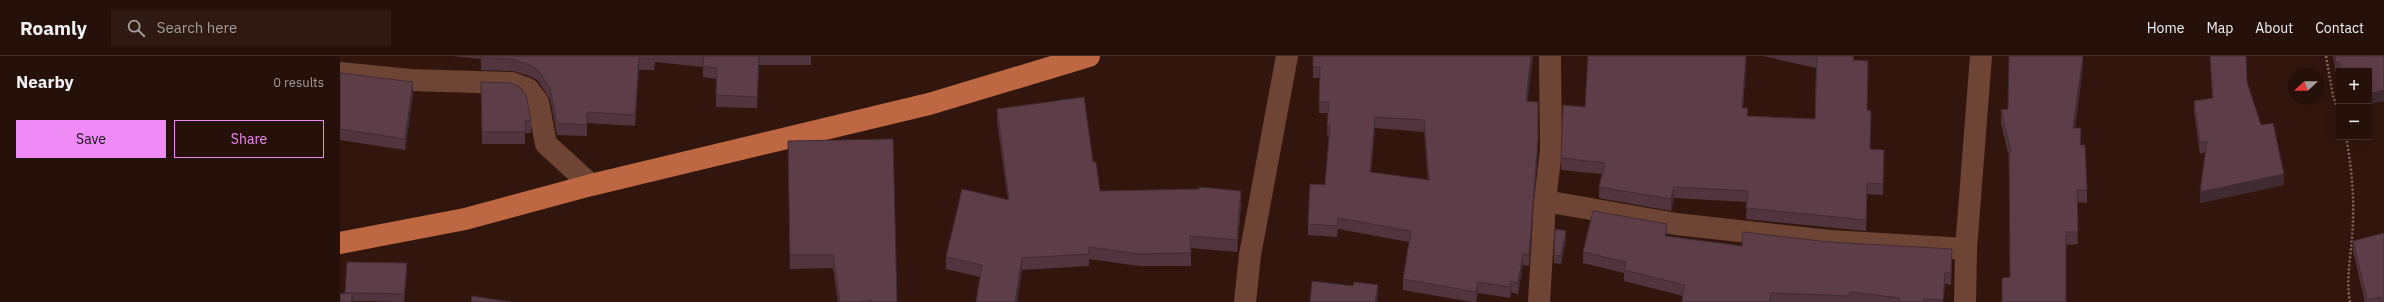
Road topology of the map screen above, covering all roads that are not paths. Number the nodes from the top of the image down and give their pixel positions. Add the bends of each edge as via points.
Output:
1 (1089, 56) edge
2 (1286, 56) edge
3 (1550, 56) edge
4 (1981, 56) edge
5 (340, 73) edge
6 (591, 185) junction
7 (1545, 201) junction
8 (340, 243) edge
9 (1966, 249) junction
10 (1245, 302) edge
11 (1539, 302) edge
12 (1965, 302) edge

1 - 6 main road via 929,104
2 - 10 street via 1250,255
3 - 7 street via 1551,150
4 - 9 street
5 - 6 street via 410,80 512,83 528,89 538,102 546,144
6 - 8 main road via 465,219
7 - 9 street via 1684,225 1830,241
7 - 11 street
9 - 12 street

